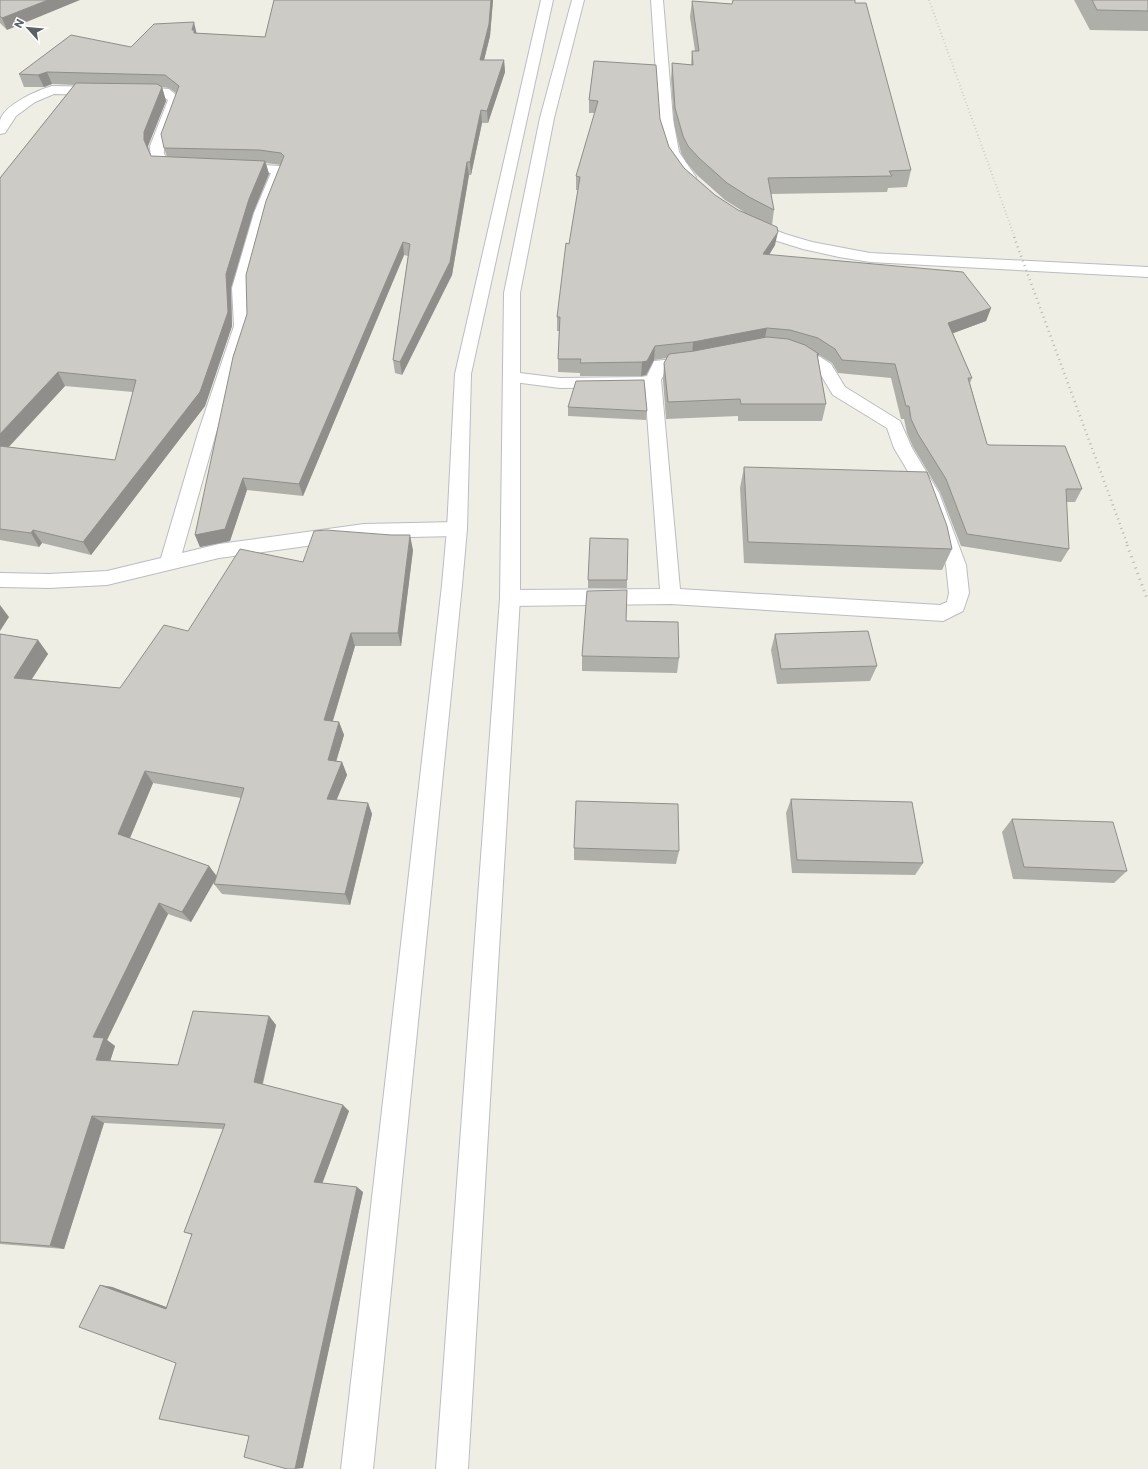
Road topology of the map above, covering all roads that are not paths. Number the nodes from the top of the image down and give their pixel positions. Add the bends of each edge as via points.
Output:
1 (547, 0) edge
2 (578, 0) edge
3 (657, 0) edge
4 (0, 130) edge
5 (193, 167) edge
6 (222, 168) edge
7 (700, 189) edge
8 (740, 218) edge
9 (1148, 272) edge
10 (780, 349) edge
11 (708, 359) edge
12 (512, 377) junction
13 (653, 380) junction
14 (457, 529) junction
15 (169, 564) junction
16 (0, 580) edge
17 (671, 596) junction
18 (510, 598) junction
19 (357, 1469) edge
20 (452, 1469) edge

1 - 14 street via 463,374
2 - 12 street via 547,118 512,293
3 - 7 street via 666,119 672,152
4 - 5 street via 10,112 30,99 52,90 165,92 175,99 157,146 157,153 162,166
6 - 15 street via 279,170 261,213 240,288 242,326 206,433
8 - 9 street via 768,233 815,248 855,256
10 - 17 street via 808,357 824,368 838,391 894,425 903,448 930,493 956,565 959,593 956,606 943,613
11 - 13 street via 660,365
12 - 13 street via 560,383
12 - 18 street
13 - 17 street
14 - 15 street via 364,531 219,551
14 - 19 street
15 - 16 street via 107,578
17 - 18 street
18 - 20 street

